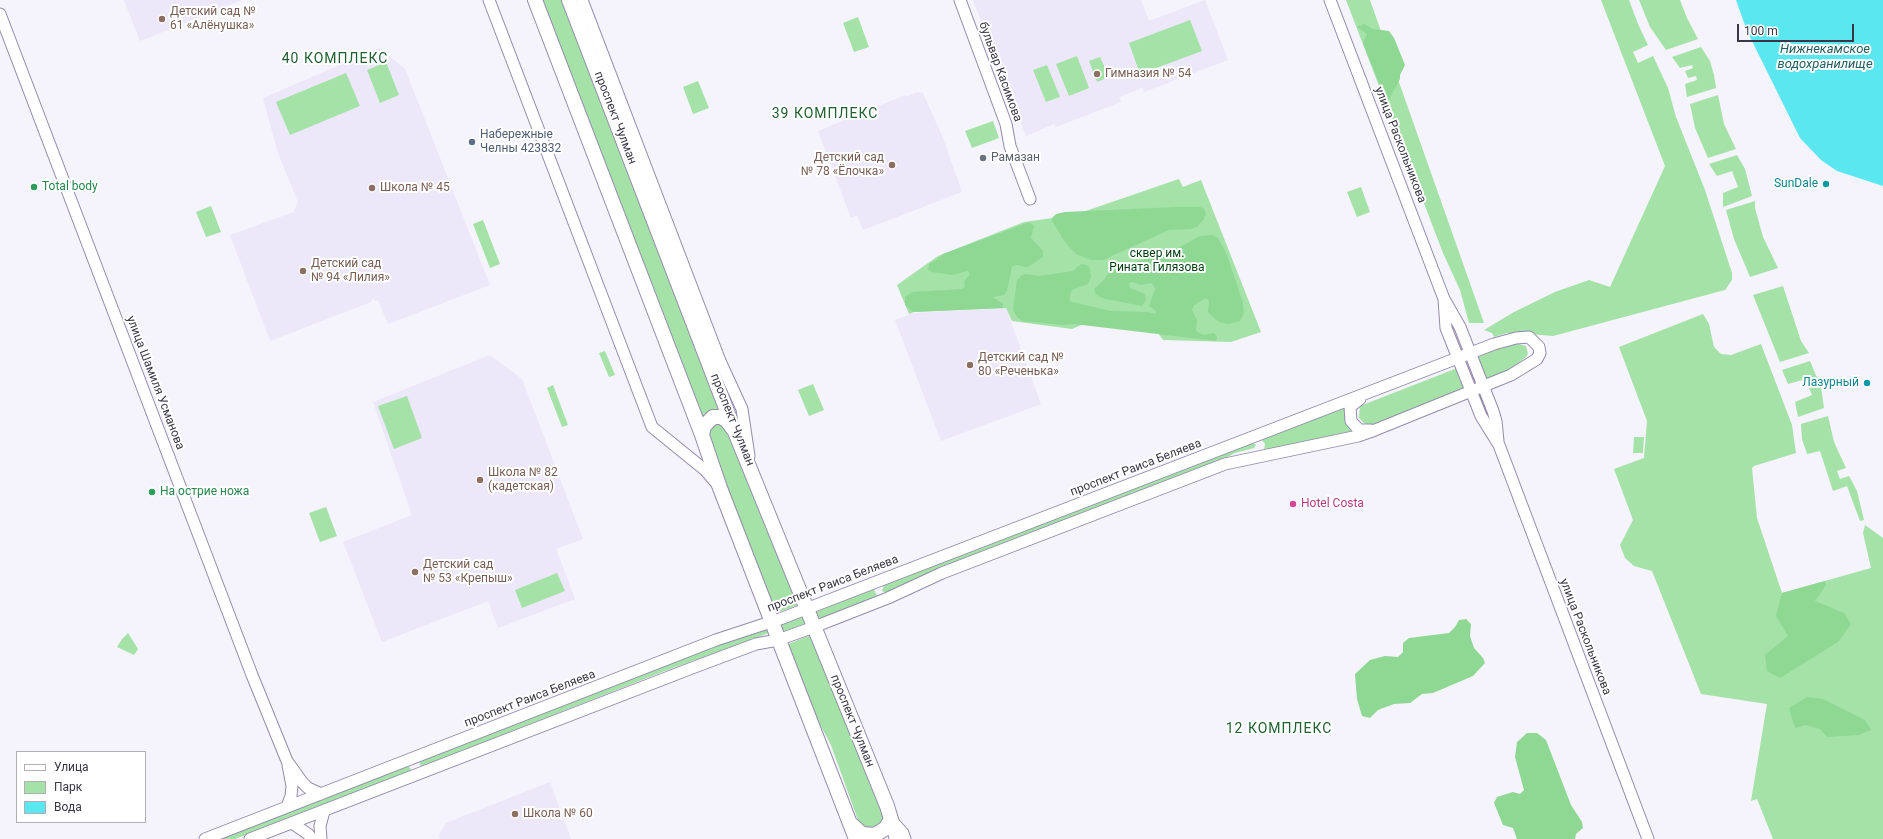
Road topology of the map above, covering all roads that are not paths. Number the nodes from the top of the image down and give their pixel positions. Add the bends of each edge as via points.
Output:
1 (489, 0) edge
2 (535, 0) edge
3 (569, 0) edge
4 (582, 0) edge
5 (960, 0) edge
6 (1330, 0) edge
7 (0, 14) edge
8 (1030, 199) dead end
9 (1444, 299) junction
10 (1471, 353) junction
11 (1459, 358) junction
12 (1483, 388) junction
13 (1472, 392) junction
14 (1363, 396) junction
15 (1375, 430) junction
16 (736, 432) junction
17 (702, 435) junction
18 (1252, 438) junction
19 (1499, 445) junction
20 (1255, 457) junction
21 (750, 467) junction
22 (720, 488) junction
23 (883, 578) junction
24 (888, 598) junction
25 (806, 609) junction
26 (771, 621) junction
27 (814, 627) junction
28 (778, 640) junction
29 (287, 761) junction
30 (406, 761) junction
31 (410, 777) junction
32 (321, 794) junction
33 (287, 807) junction
34 (324, 811) junction
35 (891, 819) junction
36 (292, 823) junction
37 (851, 823) junction
38 (215, 837) edge
39 (204, 839) edge
40 (250, 839) edge
41 (312, 839) edge
42 (322, 839) edge
43 (856, 839) edge
44 (896, 839) edge
45 (905, 839) edge
46 (1648, 839) edge

1 - 22 street via 652,427 705,470
2 - 17 main road
3 - 16 main road, проспект Чулман
4 - 21 street via 720,362 742,409
5 - 8 street, бульвар Касимова via 1006,124 1010,146
6 - 9 street, улица Раскольникова
7 - 29 street, улица Шамиля Усманова
9 - 10 street, улица Раскольникова
9 - 11 street, улица Раскольникова via 1446,328
10 - 11 street, проспект Раиса Беляева
10 - 12 street, улица Раскольникова
10 - 12 street, проспект Раиса Беляева via 1504,341 1526,337 1539,346 1540,353 1528,365 1511,376
11 - 13 street, улица Раскольникова
11 - 14 street, проспект Раиса Беляева
12 - 13 street
12 - 19 street, улица Раскольникова via 1496,421
13 - 15 street
13 - 19 street, улица Раскольникова via 1481,416
14 - 15 street via 1350,407 1350,421 1359,430
14 - 18 street, проспект Раиса Беляева
15 - 20 street via 1358,436
16 - 17 main road via 721,417 713,417 704,426
16 - 21 main road, проспект Чулман
17 - 22 main road
18 - 20 street via 1261,446
18 - 23 street, проспект Раиса Беляева
19 - 46 street, улица Раскольникова
20 - 24 street via 1225,464 942,573
21 - 25 main road, проспект Чулман
22 - 26 main road
23 - 24 street via 879,584 879,592
23 - 25 street, проспект Раиса Беляева
24 - 27 street
25 - 26 street, проспект Раиса Беляева
25 - 27 main road, проспект Чулман
26 - 28 main road
26 - 30 street, проспект Раиса Беляева
27 - 28 street
27 - 35 main road, проспект Чулман
28 - 31 street via 756,644
28 - 37 main road
29 - 32 street, улица Шамиля Усманова via 305,785
29 - 33 street, улица Шамиля Усманова via 292,786
30 - 31 street via 417,766 416,772
30 - 32 street, проспект Раиса Беляева
31 - 34 street
32 - 33 street, проспект Раиса Беляева
33 - 38 street, проспект Раиса Беляева
34 - 36 street
34 - 42 street via 320,826
35 - 37 main road via 886,828 875,836 862,834
35 - 44 main road, проспект Чулман
35 - 45 street
36 - 40 street
36 - 41 street
37 - 43 main road
38 - 39 street, проспект Раиса Беляева

